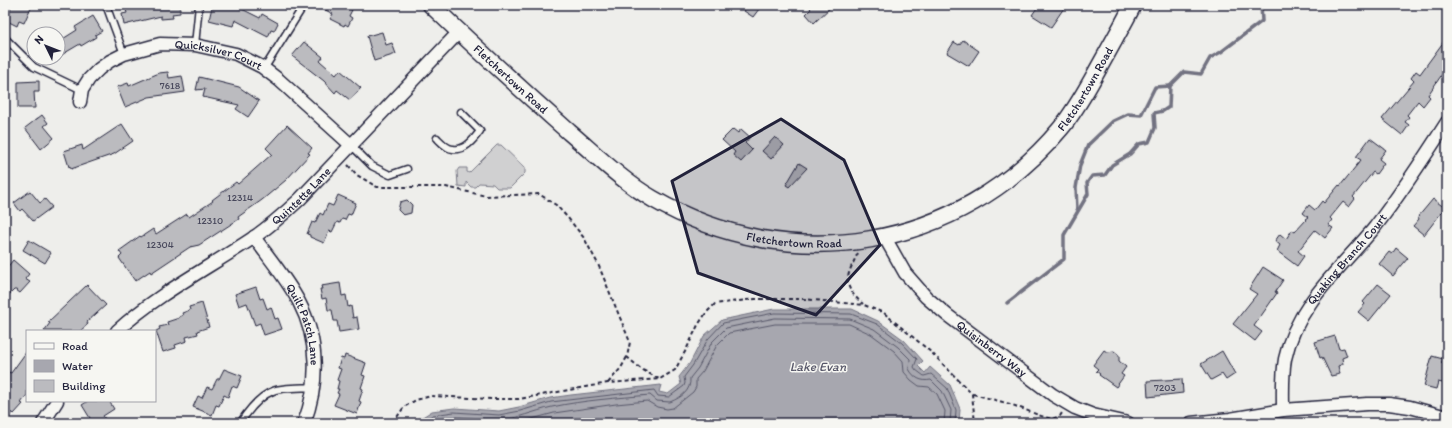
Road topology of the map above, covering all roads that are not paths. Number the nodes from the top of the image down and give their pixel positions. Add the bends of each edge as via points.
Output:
1 (106, 5) edge
2 (199, 5) edge
3 (304, 5) edge
4 (431, 5) edge
5 (1133, 5) edge
6 (459, 32) junction
7 (5, 38) edge
8 (195, 45) junction
9 (124, 54) junction
10 (264, 68) junction
11 (81, 96) joint
12 (461, 112) dead end
13 (1447, 122) edge
14 (436, 138) dead end
15 (352, 146) junction
16 (407, 169) dead end
17 (884, 236) junction
18 (254, 237) junction
19 (118, 330) edge
20 (314, 387) junction
21 (56, 402) edge
22 (1283, 410) junction
23 (1447, 417) edge
24 (44, 423) edge
25 (240, 423) edge
26 (304, 423) edge
27 (1128, 423) edge
28 (1191, 423) edge

1 - 9 lane
2 - 8 lane
3 - 10 lane
4 - 6 street, Fletchertown Road
5 - 17 street, Fletchertown Road via 1080,101 1062,127 1024,167 963,209 934,222
6 - 15 street, Quintette Lane
6 - 17 street, Fletchertown Road via 625,180 671,209 716,228 796,243 864,241
7 - 11 lane via 34,67
8 - 9 street, Quicksilver Court via 160,44
8 - 10 street, Quicksilver Court via 236,54
9 - 11 street, Quicksilver Court via 99,68 89,79
10 - 15 street, Quicksilver Court
12 - 14 lane via 480,131 471,142 464,147 453,149
13 - 22 street, Quaking Branch Court via 1394,202 1320,291 1297,325 1285,358 1282,380
15 - 16 lane via 372,166 390,176
15 - 18 street, Quintette Lane via 300,199
17 - 27 street, Quisinberry Way via 905,273 926,297 947,315 1068,404 1093,415
18 - 19 street, Quintette Lane via 153,303
18 - 20 street, Quilt Patch Lane via 299,302 308,322 315,356
20 - 25 lane via 274,390 254,404
20 - 26 street, Quilt Patch Lane
21 - 24 street
22 - 23 street via 1389,404
22 - 28 street

